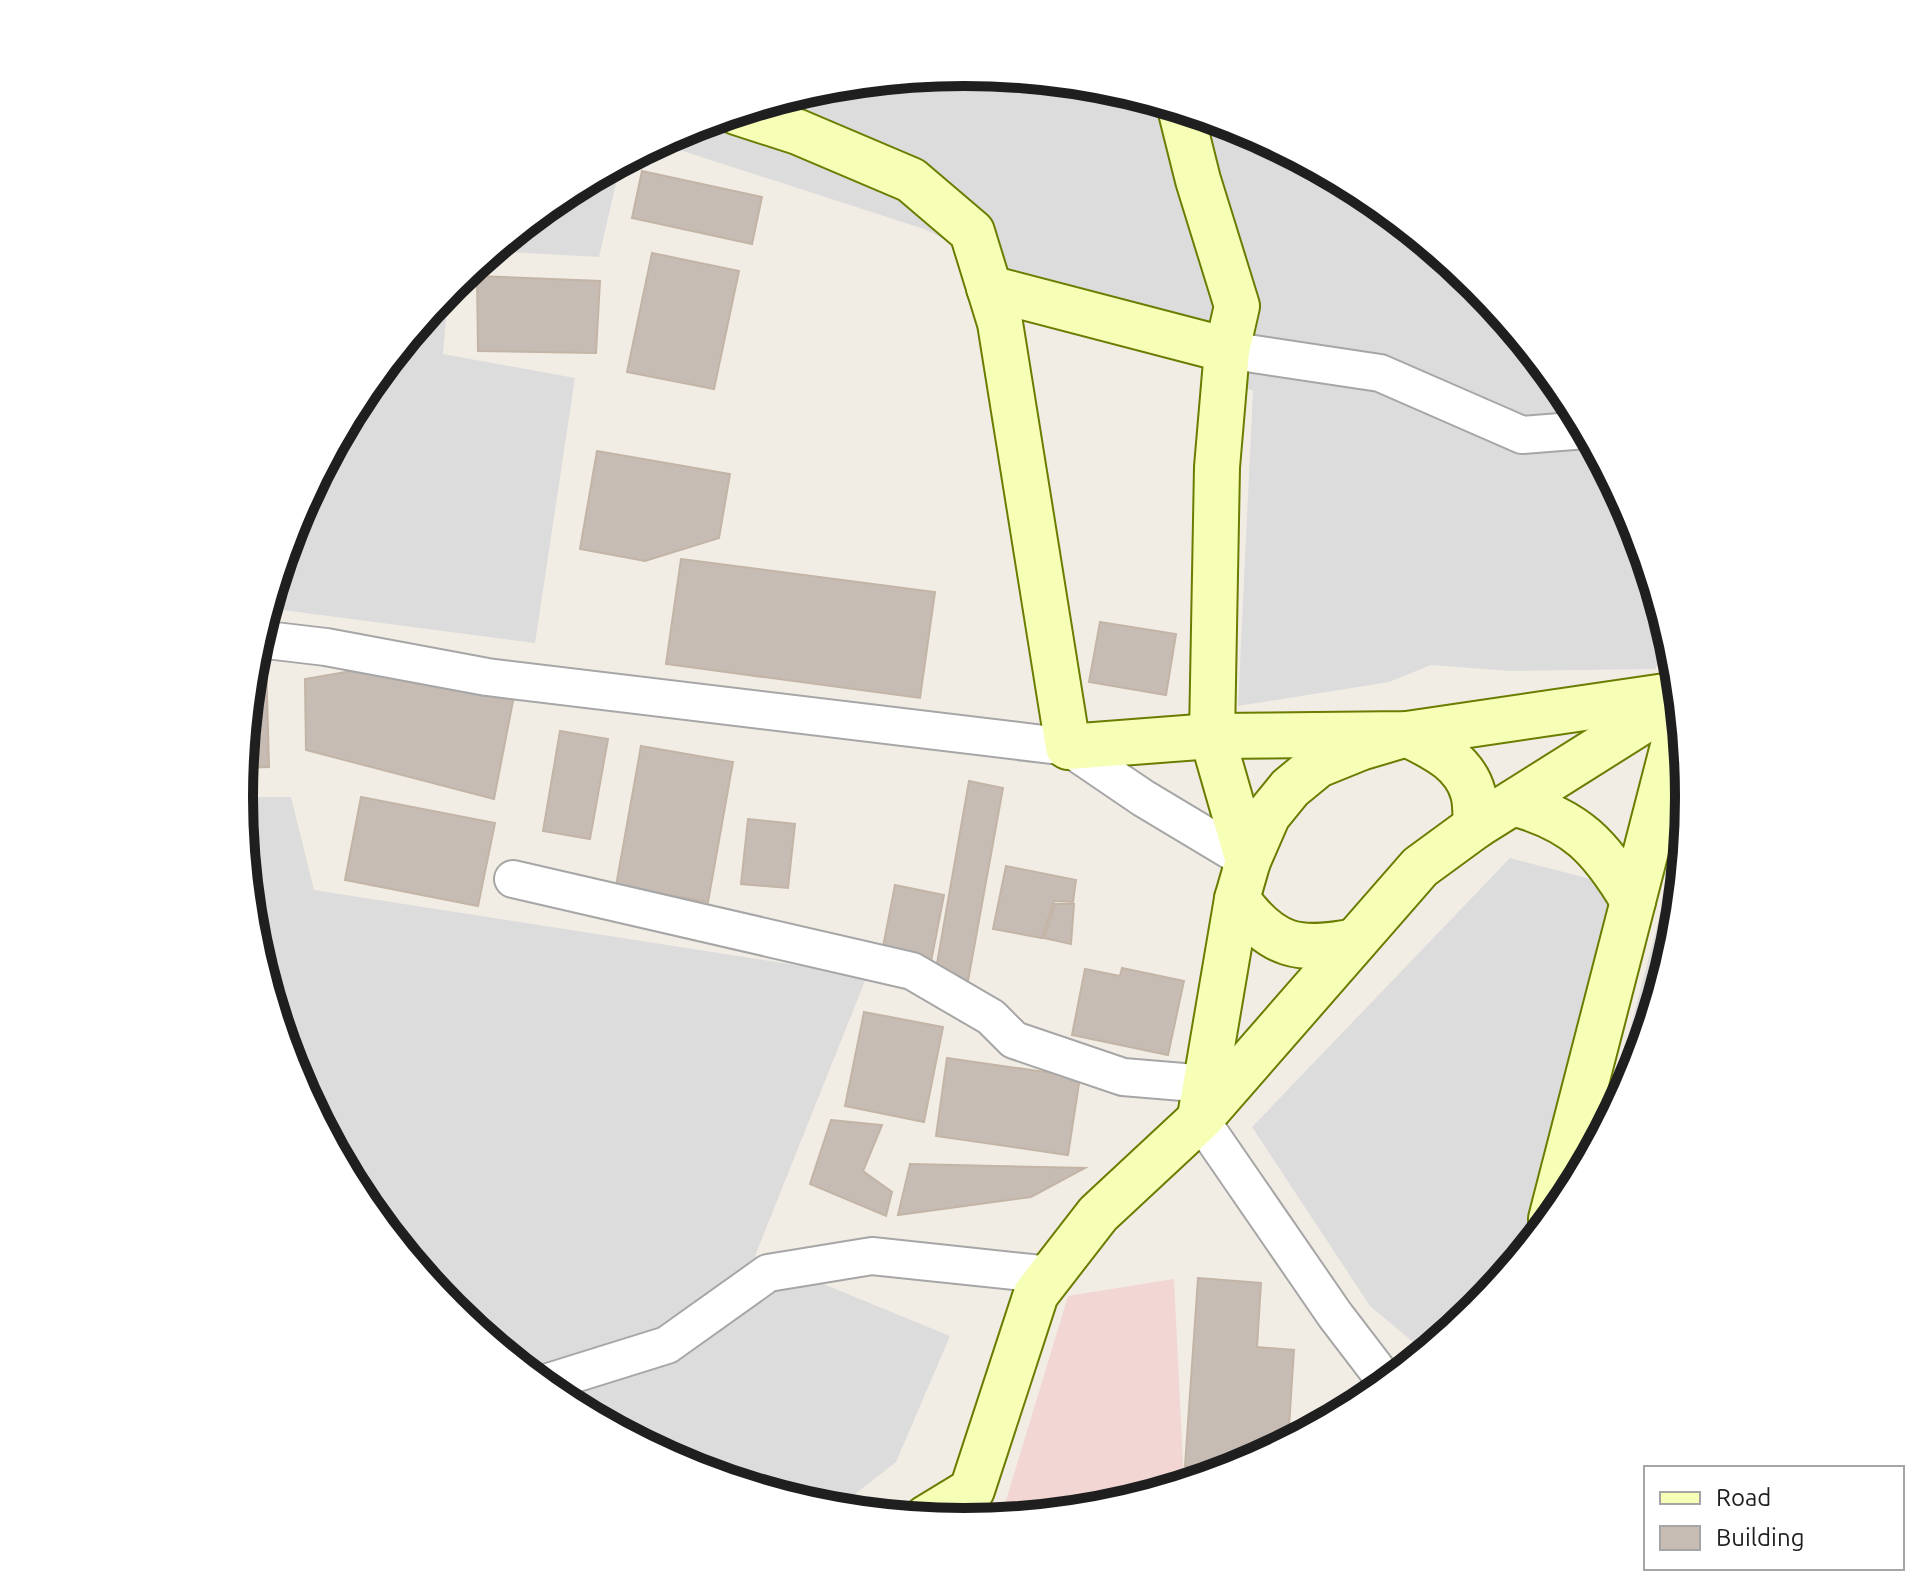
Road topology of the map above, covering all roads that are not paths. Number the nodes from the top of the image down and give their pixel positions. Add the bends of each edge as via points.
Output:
1 (754, 118) edge
2 (1183, 121) edge
3 (989, 288) junction
4 (1227, 350) junction
5 (1573, 431) edge
6 (271, 641) edge
7 (1668, 698) edge
8 (1669, 703) edge
9 (1407, 734) junction
10 (1212, 736) junction
11 (1068, 747) junction
12 (1673, 747) edge
13 (1513, 803) junction
14 (1476, 826) junction
15 (513, 879) dead end
16 (1242, 880) junction
17 (1633, 901) junction
18 (1355, 941) junction
19 (1204, 1102) junction
20 (1560, 1184) edge
21 (1051, 1275) junction
22 (1380, 1373) edge
23 (557, 1379) edge
24 (944, 1507) edge

1 - 3 street via 911,180 972,232
2 - 4 street via 1237,306
3 - 4 street
3 - 11 street via 1000,323
4 - 5 street via 1380,373 1522,435
4 - 10 street via 1217,467
6 - 11 street via 487,677
7 - 9 street
8 - 13 street
9 - 10 street
9 - 14 street via 1444,752 1461,770 1473,793
9 - 16 street via 1318,765 1290,788 1268,815
10 - 11 street
10 - 16 street
11 - 16 street via 1143,798
12 - 17 street
13 - 14 street
13 - 17 street via 1543,811 1587,840 1612,866
14 - 18 street via 1420,867
15 - 19 street via 912,971 991,1017 1014,1040
16 - 18 street via 1255,923 1272,936 1308,947
16 - 19 street
17 - 20 street
18 - 19 street
19 - 21 street via 1098,1214
19 - 22 street via 1335,1315
21 - 23 street via 872,1256 768,1273 667,1345
21 - 24 street via 1036,1294 972,1490

